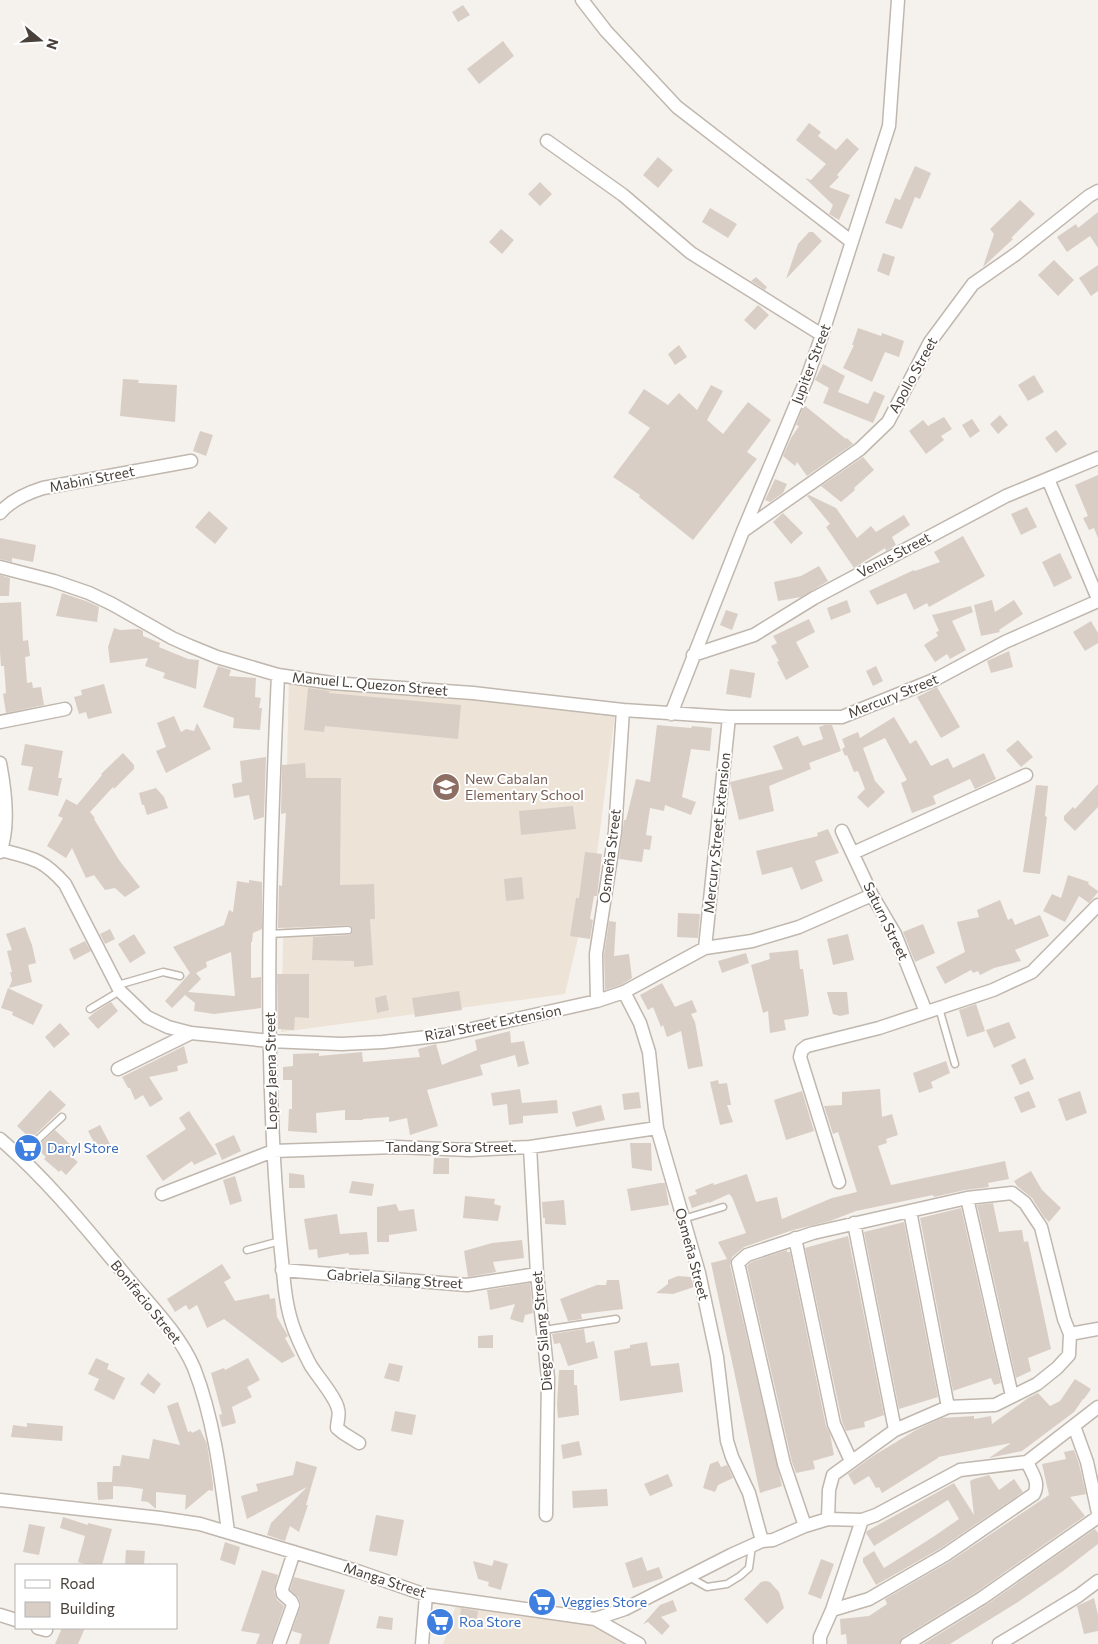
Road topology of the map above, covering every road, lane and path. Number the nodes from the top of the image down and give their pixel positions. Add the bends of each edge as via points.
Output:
1 (582, 0) edge
2 (898, 0) edge
3 (547, 141) dead end
4 (1098, 192) edge
5 (852, 242) junction
6 (822, 335) junction
7 (1098, 458) edge
8 (191, 461) dead end
9 (1048, 479) junction
10 (0, 513) edge
11 (743, 531) junction
12 (0, 567) edge
13 (1098, 600) edge
14 (693, 655) junction
15 (278, 675) junction
16 (65, 709) dead end
17 (623, 710) junction
18 (671, 714) junction
19 (728, 718) junction
20 (0, 722) edge
21 (0, 763) edge
22 (1026, 775) dead end
23 (842, 831) dead end
24 (0, 851) edge
25 (853, 853) junction
26 (872, 894) junction
27 (1098, 905) edge
28 (348, 930) dead end
29 (269, 934) junction
30 (705, 948) junction
31 (180, 976) dead end
32 (119, 988) junction
33 (624, 992) junction
34 (597, 1001) junction
35 (939, 1008) junction
36 (90, 1009) dead end
37 (926, 1012) junction
38 (191, 1033) junction
39 (270, 1041) junction
40 (955, 1064) dead end
41 (118, 1068) dead end
42 (62, 1117) dead end
43 (657, 1128) junction
44 (0, 1140) edge
45 (530, 1147) junction
46 (273, 1151) junction
47 (20, 1156) junction
48 (839, 1182) dead end
49 (162, 1194) dead end
50 (967, 1198) junction
51 (723, 1207) dead end
52 (910, 1211) junction
53 (684, 1219) junction
54 (854, 1223) junction
55 (796, 1238) junction
56 (280, 1241) junction
57 (247, 1250) dead end
58 (282, 1270) junction
59 (537, 1274) junction
60 (616, 1319) dead end
61 (1098, 1329) edge
62 (544, 1330) junction
63 (1070, 1334) junction
64 (1012, 1396) junction
65 (948, 1407) junction
66 (1098, 1407) edge
67 (1074, 1426) junction
68 (895, 1430) junction
69 (359, 1443) dead end
70 (851, 1460) junction
71 (1027, 1462) junction
72 (0, 1500) edge
73 (1098, 1513) edge
74 (546, 1515) dead end
75 (1098, 1517) edge
76 (828, 1519) junction
77 (862, 1520) junction
78 (805, 1526) junction
79 (228, 1532) junction
80 (757, 1544) junction
81 (294, 1552) junction
82 (689, 1577) junction
83 (1098, 1581) edge
84 (426, 1595) junction
85 (832, 1610) junction
86 (0, 1615) edge
87 (595, 1619) junction
88 (15, 1620) edge
89 (624, 1639) edge
90 (279, 1644) edge
91 (422, 1644) edge
92 (639, 1644) edge
93 (820, 1644) edge
94 (907, 1644) edge
95 (999, 1644) edge

1 - 5 street via 676,107
2 - 5 street, Jupiter Street via 889,126
3 - 6 street via 622,195 691,253
4 - 11 street, Apollo Street via 973,284 930,342 888,422 860,449
5 - 6 street, Jupiter Street
6 - 11 street, Jupiter Street
7 - 9 street, Venus Street
8 - 10 street, Mabini Street via 43,488 17,499
9 - 13 street
9 - 14 street, Venus Street via 1006,496 823,593 754,635
11 - 14 street, Jupiter Street
12 - 15 street, Manuel L. Quezon Street via 89,593 190,646
13 - 19 street, Mercury Street via 1005,642 936,679 842,717
14 - 18 street, Jupiter Street
15 - 17 street, Manuel L. Quezon Street via 332,683 473,693
15 - 29 street, Lopez Jaena Street
16 - 20 street
17 - 18 street, Manuel L. Quezon Street
17 - 34 street, Osmeña Street via 615,832 596,954
18 - 19 street, Mercury Street
19 - 30 street, Mercury Street Extension
21 - 24 street via 5,808
22 - 25 street
23 - 25 street, Saturn Street
24 - 32 street, Rizal Street Extension via 34,859 52,869 65,884
25 - 26 street, Saturn Street
26 - 30 street, Rizal Street Extension via 799,927 752,941
26 - 37 street, Saturn Street via 895,934
27 - 35 street via 1032,972 993,990
28 - 29 lane
29 - 39 street, Lopez Jaena Street
30 - 33 street, Rizal Street Extension
31 - 32 lane via 163,972
32 - 36 lane
32 - 38 street, Rizal Street Extension via 147,1017
33 - 34 street, Rizal Street Extension
33 - 43 street, Osmeña Street via 640,1023 649,1052
34 - 39 street, Rizal Street Extension via 445,1035 341,1044
35 - 37 street
35 - 40 lane
37 - 48 street via 802,1050 800,1057
38 - 39 street, Rizal Street Extension
38 - 41 street
39 - 46 street, Lopez Jaena Street
42 - 47 lane
43 - 45 street, Tandang Sora Street.
43 - 53 street, Osmeña Street
44 - 47 street, Bonifacio Street
45 - 46 street, Tandang Sora Street.
45 - 59 street, Diego Silang Street
46 - 49 street, Tandang Sora Street.
46 - 56 street, Lopez Jaena Street
47 - 79 street, Bonifacio Street via 75,1216 182,1346 193,1367 209,1420
50 - 52 street
50 - 63 street via 1012,1193 1025,1203 1041,1227
50 - 64 street
51 - 53 lane
52 - 54 street
52 - 65 street
53 - 80 street, Osmeña Street via 717,1357 727,1441 749,1493
54 - 55 street
54 - 68 street
55 - 70 street via 834,1424
55 - 78 street via 746,1255 738,1263 784,1464
56 - 57 lane
56 - 58 street, Lopez Jaena Street
58 - 59 street, Gabriela Silang Street via 467,1285
58 - 69 street, Lopez Jaena Street via 290,1319 311,1366 339,1410 337,1428
59 - 62 street, Diego Silang Street
60 - 62 lane
61 - 63 street
62 - 74 street, Diego Silang Street via 548,1378
63 - 64 street via 1068,1355 1057,1368 1037,1384
64 - 65 street via 996,1405
65 - 68 street
66 - 67 street
67 - 71 street
67 - 73 street via 1087,1462
68 - 70 street
70 - 76 street via 833,1475
71 - 77 street via 960,1470
71 - 85 street via 1035,1478 1037,1488 1034,1494 945,1555 886,1589 868,1599
72 - 79 street, Manga Street via 160,1518
75 - 94 street via 982,1598
76 - 77 street, Manga Street
76 - 78 street, Manga Street
77 - 85 street
78 - 80 street, Manga Street
79 - 81 street, Manga Street
80 - 82 street, Manga Street
80 - 82 lane via 749,1568 727,1584 707,1587
81 - 84 street, Manga Street
81 - 90 street via 282,1589 293,1605
82 - 87 street, Manga Street via 626,1609
83 - 95 street
84 - 87 street, Manga Street
84 - 91 street
85 - 93 street
86 - 88 street
87 - 89 street
89 - 92 street

